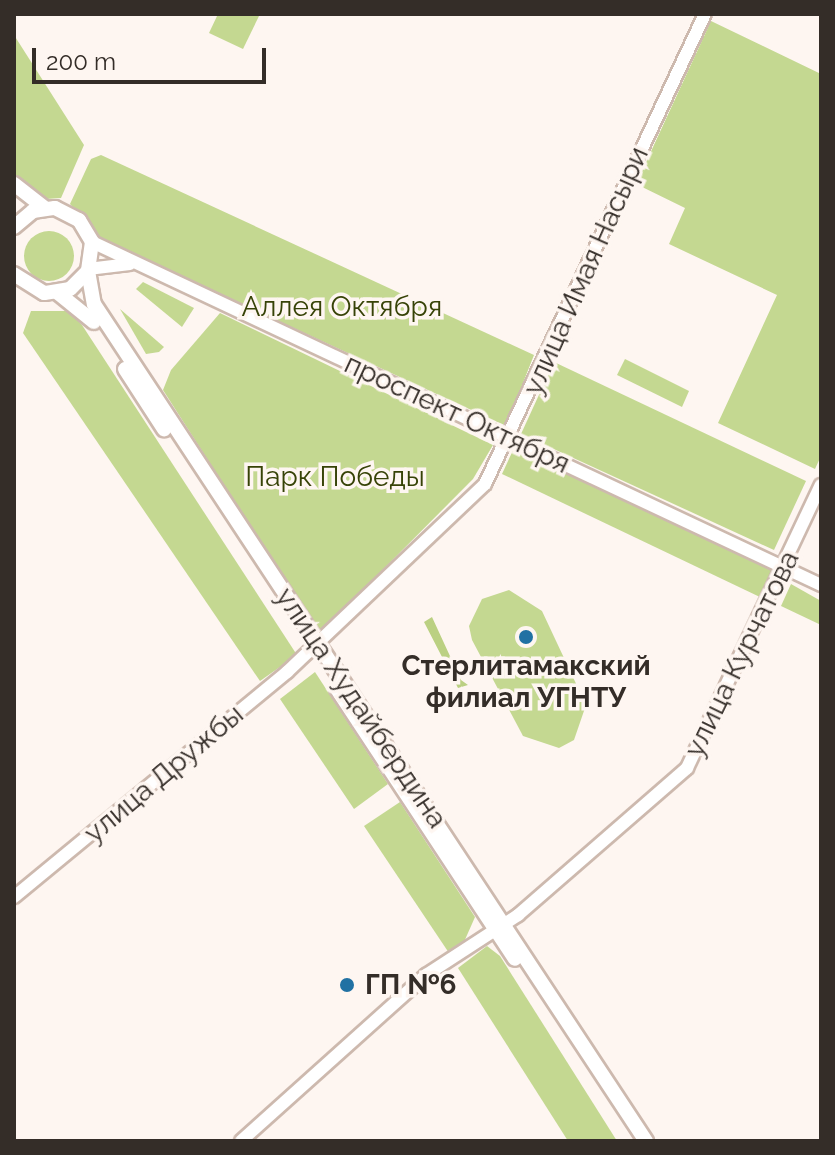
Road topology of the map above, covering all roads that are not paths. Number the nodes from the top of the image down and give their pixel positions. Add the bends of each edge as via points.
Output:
1 (705, 14) edge
2 (14, 184) edge
3 (14, 205) edge
4 (45, 208) junction
5 (15, 225) edge
6 (92, 242) junction
7 (134, 264) junction
8 (88, 270) junction
9 (14, 274) edge
10 (58, 293) junction
11 (511, 438) junction
12 (821, 485) edge
13 (784, 568) junction
14 (821, 585) edge
15 (315, 646) junction
16 (14, 897) edge
17 (500, 928) junction
18 (241, 1141) edge
19 (635, 1141) edge
20 (646, 1141) edge

1 - 11 main road, улица Имая Насыри
2 - 4 main road
3 - 5 main road
4 - 5 main road
4 - 6 main road via 70,213
6 - 7 main road, проспект Октября
6 - 8 main road
7 - 8 main road
7 - 11 main road, проспект Октября
8 - 10 main road
8 - 15 main road, улица Худайбердина via 94,304
9 - 10 main road, улица Худайбердина via 29,288
10 - 15 main road, улица Худайбердина via 86,310
11 - 13 main road, проспект Октября
11 - 15 main road, улица Имая Насыри via 485,484
12 - 13 main road, улица Курчатова
13 - 14 main road, проспект Октября
13 - 17 main road, улица Курчатова via 687,768
15 - 16 main road, улица Дружбы
15 - 17 main road, улица Худайбердина
17 - 18 main road, улица Курчатова via 426,975
17 - 19 main road, улица Худайбердина
17 - 20 main road, улица Худайбердина

